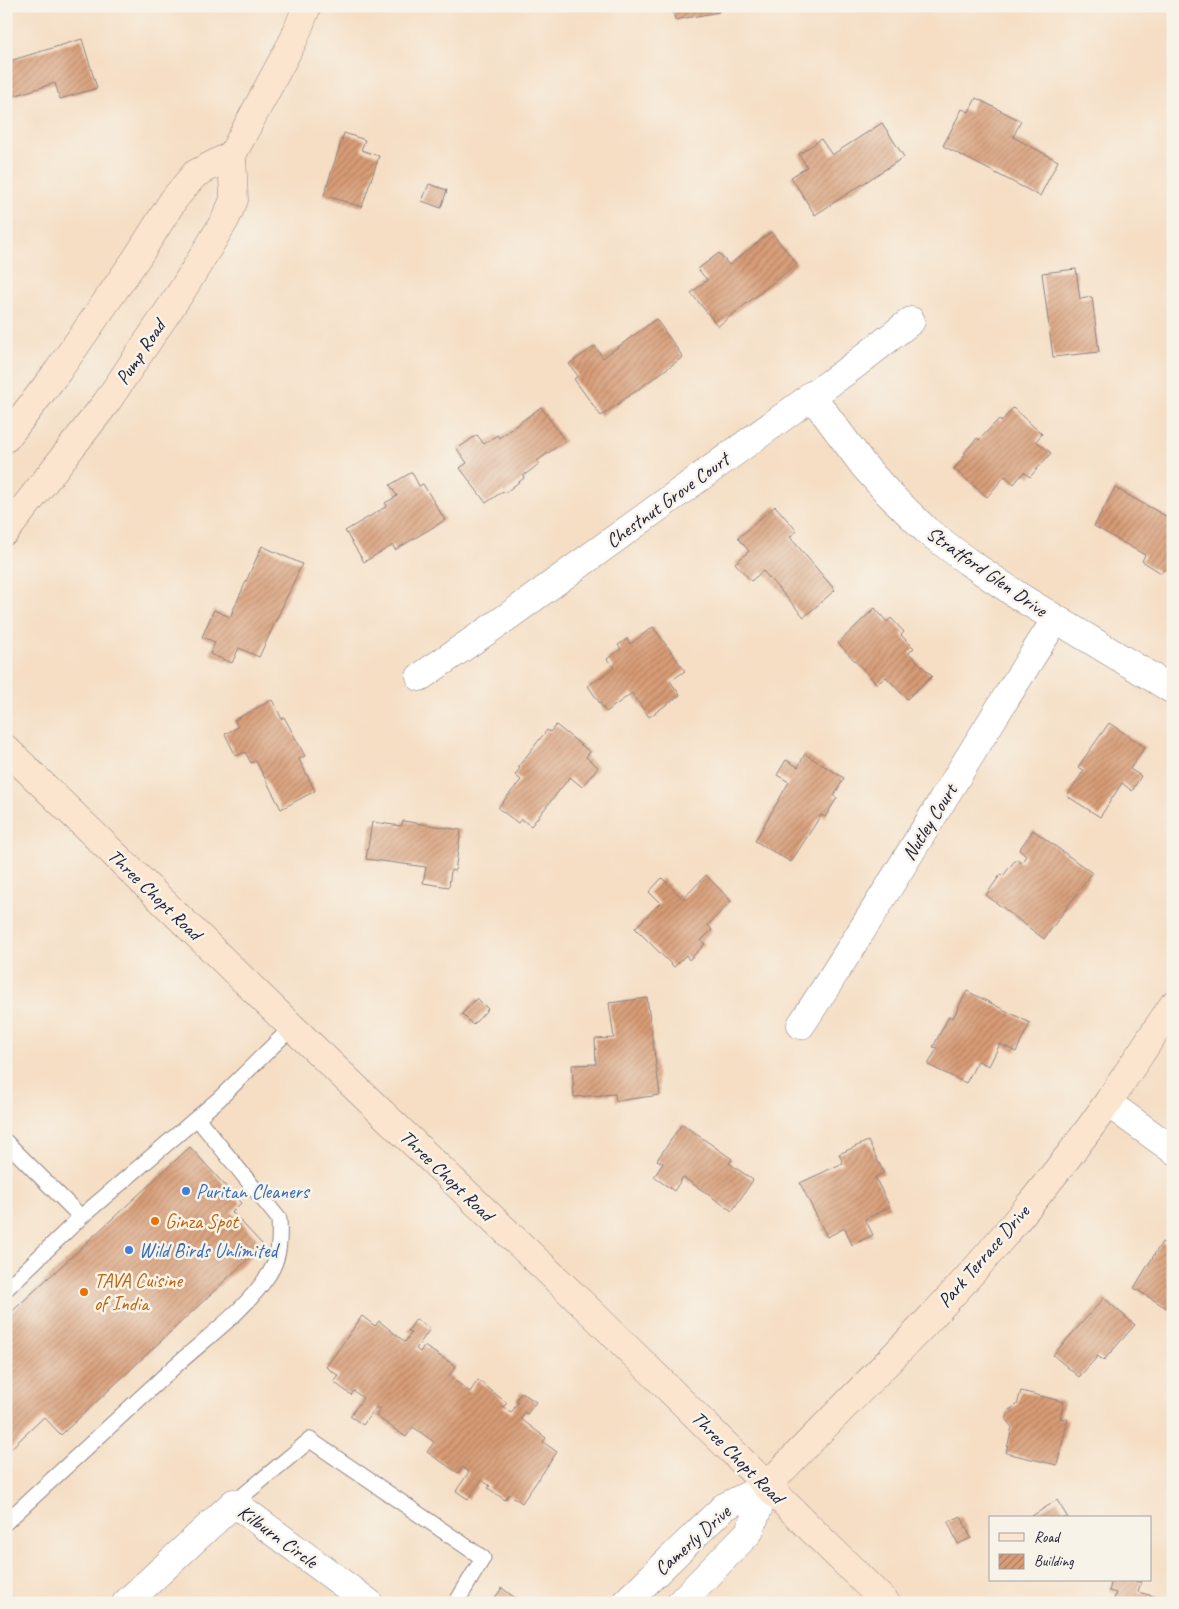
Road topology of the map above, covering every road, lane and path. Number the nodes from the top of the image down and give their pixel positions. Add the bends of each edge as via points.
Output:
1 (307, 6) edge
2 (232, 155) junction
3 (911, 321) dead end
4 (811, 395) junction
5 (6, 438) edge
6 (6, 531) edge
7 (1056, 619) junction
8 (420, 677) dead end
9 (1173, 690) edge
10 (6, 749) edge
11 (1173, 1004) edge
12 (801, 1025) dead end
13 (292, 1027) junction
14 (1108, 1102) junction
15 (197, 1118) junction
16 (6, 1142) edge
17 (1173, 1150) edge
18 (81, 1217) junction
19 (6, 1289) edge
20 (767, 1486) junction
21 (234, 1502) junction
22 (6, 1522) edge
23 (679, 1550) junction
24 (702, 1580) junction
25 (643, 1597) edge
26 (126, 1603) edge
27 (369, 1603) edge
28 (456, 1603) edge
29 (680, 1603) edge
30 (886, 1603) edge

1 - 2 main road via 294,39
2 - 5 main road via 195,174 174,199 58,371
2 - 6 main road, Pump Road via 234,200 225,220 106,403
3 - 4 street, Chestnut Grove Court
4 - 7 street, Stratford Glen Drive via 864,466 926,530
4 - 8 street, Chestnut Grove Court
7 - 9 street, Stratford Glen Drive
7 - 12 street, Nutley Court via 853,947
10 - 13 main road, Three Chopt Road
11 - 14 main road, Park Terrace Drive
13 - 15 lane
13 - 20 main road, Three Chopt Road via 595,1316
14 - 17 street
14 - 20 main road, Park Terrace Drive via 1072,1152 995,1246
15 - 18 lane
15 - 22 lane via 279,1219 278,1252 270,1272 254,1296
16 - 18 lane
18 - 19 lane
20 - 23 street, Camerly Drive via 724,1507
20 - 24 street, Camerly Drive via 749,1532
20 - 30 main road, Three Chopt Road
21 - 26 street, Kilburn Circle
21 - 27 street, Kilburn Circle
21 - 28 lane via 310,1440 483,1558
23 - 24 street
23 - 25 street, Camerly Drive
24 - 29 street, Camerly Drive

